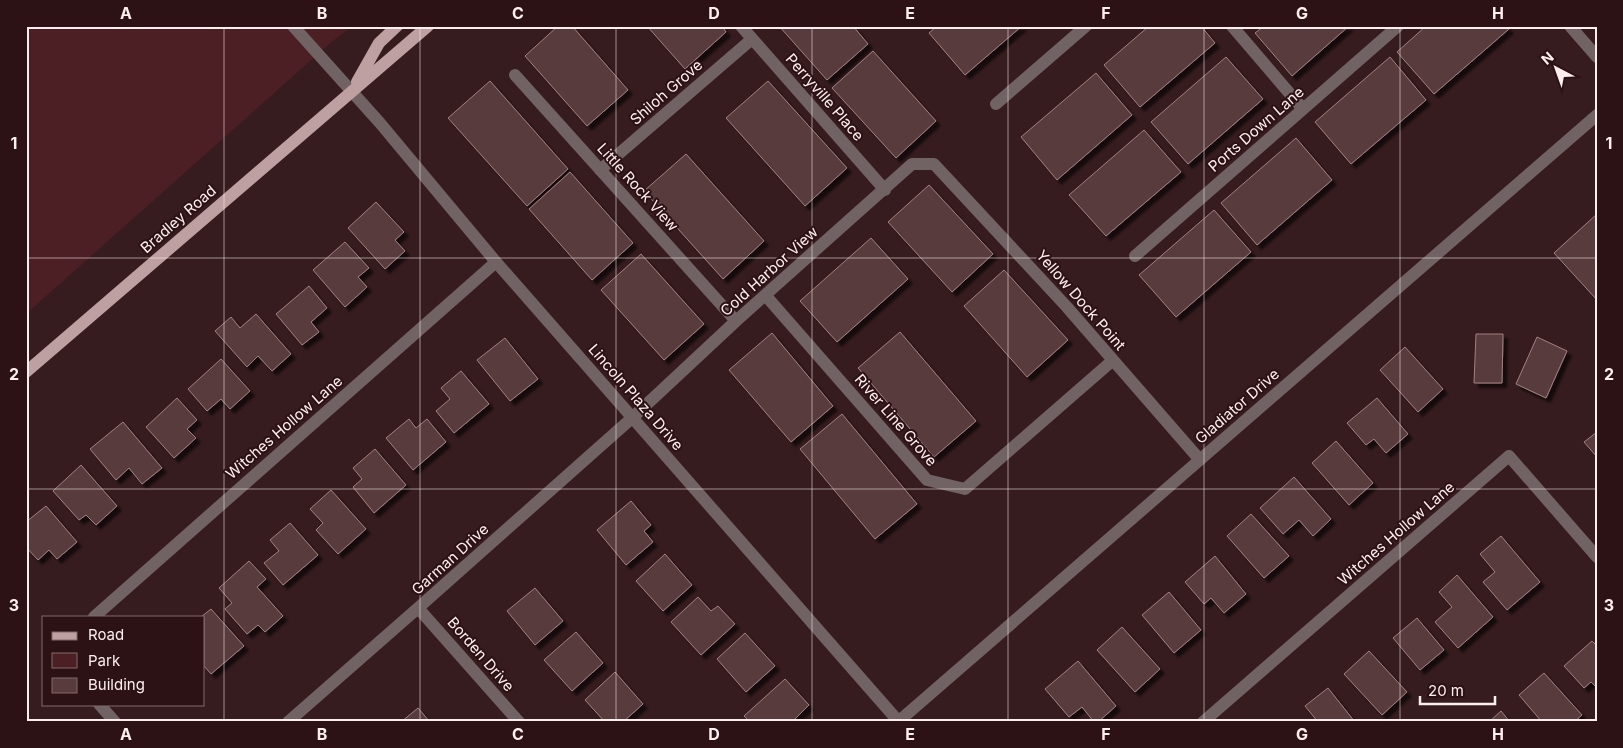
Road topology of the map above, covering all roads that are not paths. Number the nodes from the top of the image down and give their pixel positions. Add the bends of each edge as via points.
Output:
1 (293, 26) edge
2 (398, 26) edge
3 (428, 26) edge
4 (741, 26) edge
5 (1086, 26) edge
6 (1232, 26) edge
7 (1398, 26) edge
8 (1570, 26) edge
9 (752, 39) junction
10 (1597, 57) edge
11 (515, 75) dead end
12 (352, 91) junction
13 (996, 104) dead end
14 (1303, 109) junction
15 (1597, 115) edge
16 (934, 164) joint
17 (600, 170) junction
18 (885, 190) junction
19 (1135, 256) dead end
20 (496, 262) junction
21 (766, 296) junction
22 (736, 321) junction
23 (1112, 361) junction
24 (26, 372) edge
25 (632, 418) junction
26 (1200, 460) junction
27 (1597, 557) edge
28 (418, 608) junction
29 (95, 616) edge
30 (101, 706) edge
31 (115, 722) edge
32 (288, 722) edge
33 (518, 722) edge
34 (899, 722) edge
35 (1203, 722) edge

1 - 12 street, Lincoln Plaza Drive
2 - 12 main road, Bradley Road via 379,43
3 - 12 main road, Bradley Road
4 - 9 street, Perryville Place
5 - 13 street
6 - 14 street
7 - 14 street, Ports Down Lane
8 - 10 street
9 - 17 street, Shiloh Grove
9 - 18 street, Perryville Place
11 - 17 street, Little Rock View
12 - 20 street, Lincoln Plaza Drive
12 - 24 main road, Bradley Road
14 - 19 street, Ports Down Lane
15 - 26 street, Gladiator Drive
16 - 18 street, Cold Harbor View via 912,164
16 - 23 street, Yellow Dock Point via 1066,306
17 - 22 street, Little Rock View
18 - 21 street, Cold Harbor View
20 - 25 street, Lincoln Plaza Drive
20 - 29 street, Witches Hollow Lane
21 - 22 street, Cold Harbor View
21 - 23 street, River Line Grove via 927,480 965,489
22 - 25 street, Cold Harbor View
23 - 26 street, Yellow Dock Point
25 - 28 street, Garman Drive
25 - 34 street, Lincoln Plaza Drive
26 - 34 street, Gladiator Drive
27 - 35 street, Witches Hollow Lane via 1509,456
28 - 32 street, Garman Drive
28 - 33 street, Borden Drive
30 - 31 street

